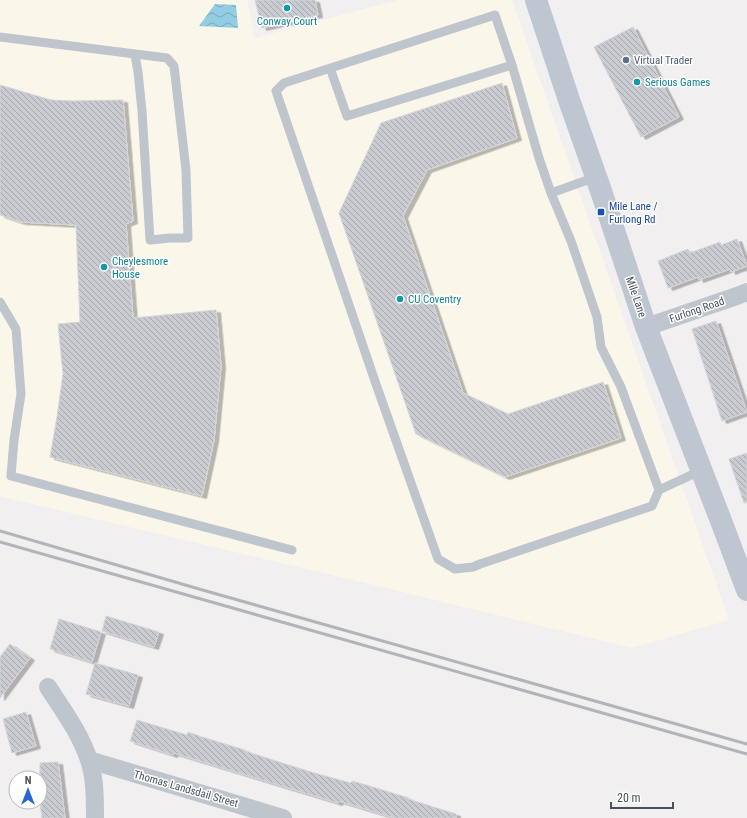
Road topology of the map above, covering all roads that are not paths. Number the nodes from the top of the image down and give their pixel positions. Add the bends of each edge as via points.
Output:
1 (536, 0) edge
2 (0, 37) edge
3 (135, 55) junction
4 (512, 65) junction
5 (330, 68) junction
6 (596, 177) junction
7 (551, 193) junction
8 (747, 292) edge
9 (0, 302) edge
10 (646, 327) junction
11 (702, 470) junction
12 (659, 490) junction
13 (292, 550) dead end
14 (747, 590) edge
15 (48, 687) dead end
16 (89, 760) junction
17 (95, 818) edge
18 (283, 818) edge

1 - 6 street, Mile Lane
2 - 3 lane
3 - 3 lane via 142,111 150,240 188,238 186,170 174,66 167,58
4 - 5 lane via 347,116
4 - 5 lane via 495,15
4 - 7 lane
5 - 12 lane via 284,83 276,91 438,559 456,569 474,567 652,506
6 - 7 lane
6 - 10 street, Mile Lane
7 - 12 lane via 571,241 597,317 601,347 621,387
8 - 10 street, Furlong Road
9 - 13 lane via 16,329 21,394 11,476
10 - 11 street, Mile Lane
11 - 12 lane
11 - 14 street, Mile Lane
15 - 16 street via 73,726
16 - 17 street
16 - 18 street, Thomas Landsdail Street

